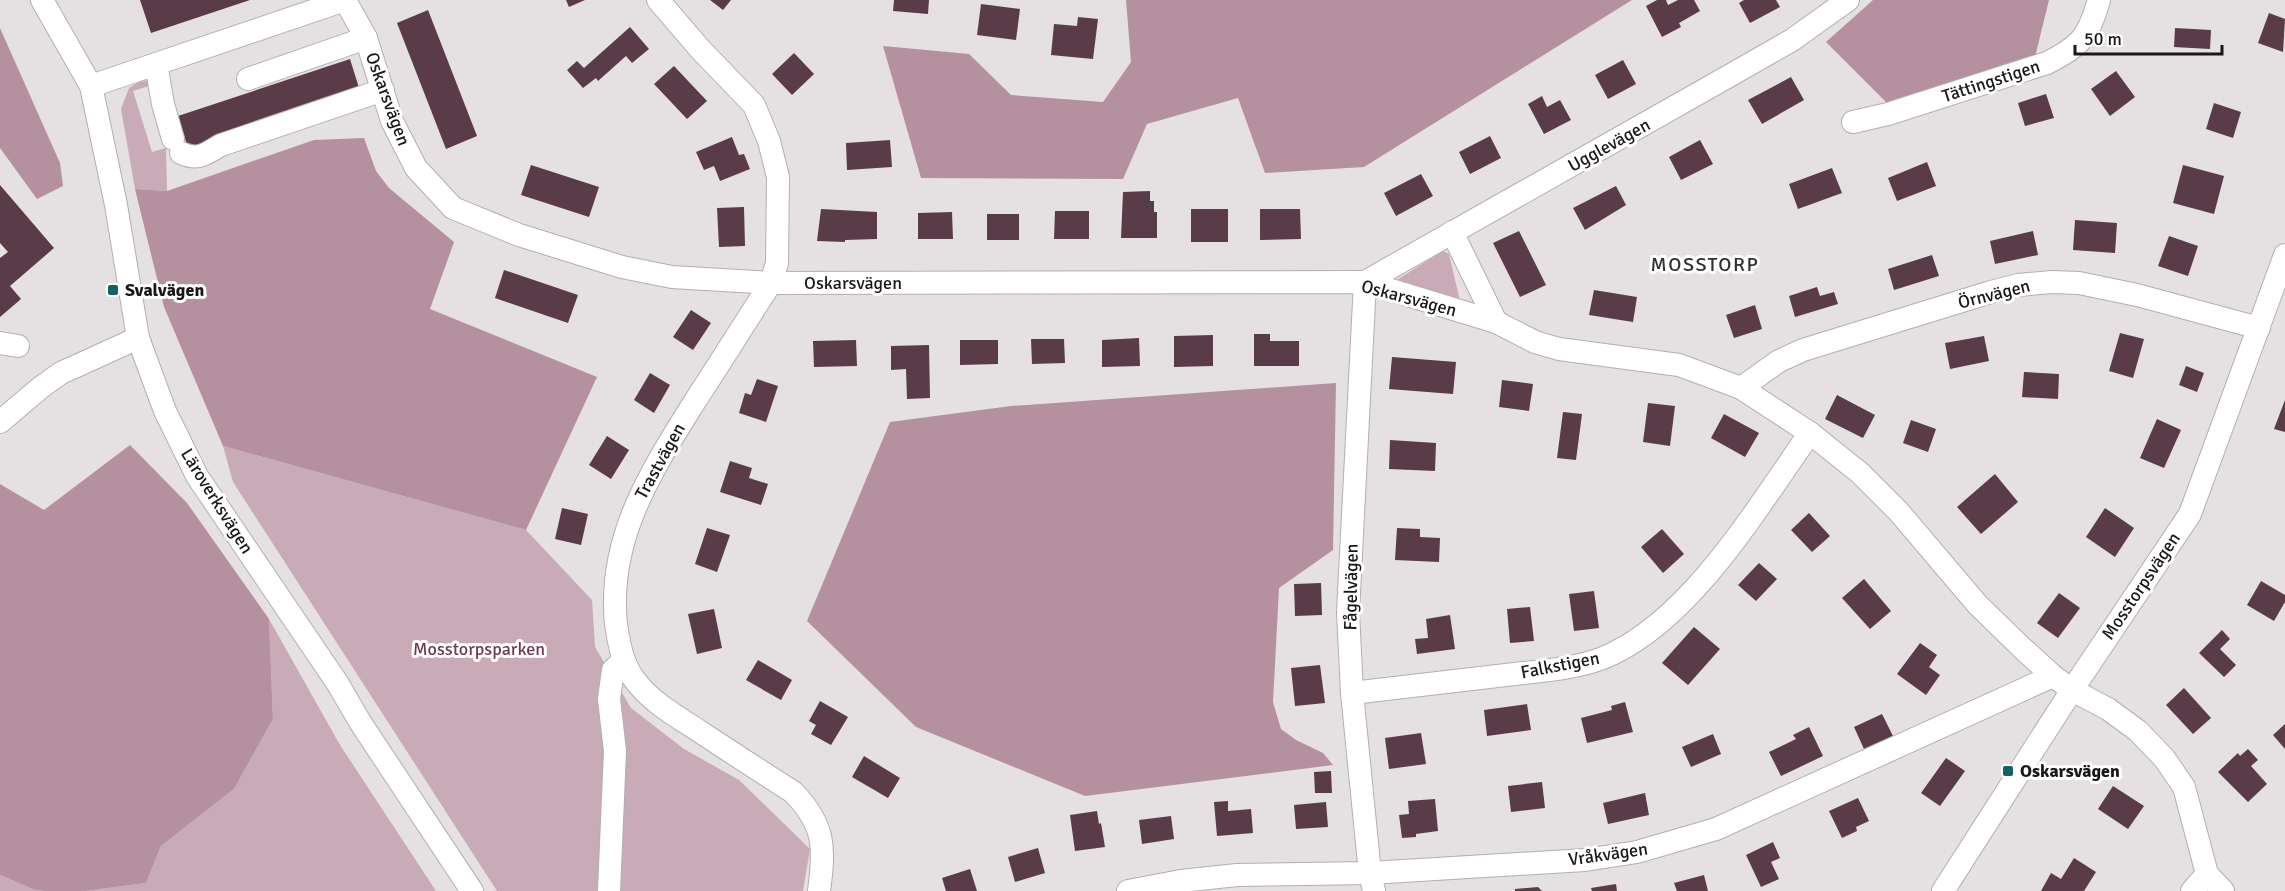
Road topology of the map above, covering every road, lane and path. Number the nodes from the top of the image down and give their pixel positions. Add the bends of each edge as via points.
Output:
1 (42, 0) edge
2 (345, 0) edge
3 (658, 0) edge
4 (1848, 0) edge
5 (2099, 0) edge
6 (366, 38) junction
7 (156, 64) junction
8 (248, 79) dead end
9 (91, 86) junction
10 (383, 90) junction
11 (1852, 122) dead end
12 (1452, 232) junction
13 (2285, 255) edge
14 (1365, 282) junction
15 (771, 283) junction
16 (1496, 322) junction
17 (2259, 328) junction
18 (138, 338) junction
19 (1741, 388) junction
20 (0, 422) edge
21 (1810, 433) junction
22 (624, 661) junction
23 (2053, 676) junction
24 (2072, 690) junction
25 (1352, 693) junction
26 (2207, 874) junction
27 (1372, 882) edge
28 (472, 891) edge
29 (609, 891) edge
30 (819, 891) edge
31 (1128, 891) edge
32 (1943, 891) edge
33 (2192, 891) edge
34 (2223, 891) edge

1 - 9 street, Läroverksvägen
2 - 6 street, Oskarsvägen
2 - 7 street
3 - 15 street, Trastvägen via 754,105 769,141 778,177 777,263
4 - 12 street, Ugglevägen via 1730,76
5 - 11 street, Tättingstigen via 2082,40 2047,63
6 - 8 street
6 - 10 street, Oskarsvägen
7 - 9 street
7 - 10 street via 163,104 177,146 192,158
9 - 18 street, Läroverksvägen
10 - 15 street, Oskarsvägen via 392,121 416,168 453,208 519,235 621,267 672,277
12 - 14 street, Ugglevägen
12 - 16 street, Oskarsvägen
13 - 17 street, Mosstorpsvägen
14 - 15 street, Oskarsvägen
14 - 16 street, Oskarsvägen
14 - 25 street, Fågelvägen via 1348,612
15 - 22 street, Trastvägen via 664,449 638,499 616,568 614,605
16 - 19 street, Oskarsvägen via 1535,342 1559,349 1679,365
17 - 19 street, Örnvägen via 2079,283 2018,285 1803,350 1779,361
17 - 24 street, Mosstorpsvägen via 2190,514
18 - 20 street via 61,373
18 - 28 street, Läroverksvägen via 165,411 197,476
19 - 21 street, Oskarsvägen
21 - 23 street, Oskarsvägen via 1860,473 1898,511 1977,604
21 - 25 street, Falkstigen via 1719,560 1659,624 1611,655 1545,670
22 - 29 street via 613,670 609,699 615,751
22 - 30 street, Trastvägen via 634,680 656,703 793,792 808,808 821,837 824,858
23 - 24 street, Oskarsvägen
23 - 27 street, Vråkvägen via 1716,829 1678,841 1585,860
24 - 26 street, Oskarsvägen via 2138,731 2175,771 2184,787
24 - 32 street, Mosstorpsvägen
25 - 27 street, Fågelvägen
26 - 33 street
26 - 34 street, Oskarsvägen
27 - 31 street, Vråkvägen via 1237,875

